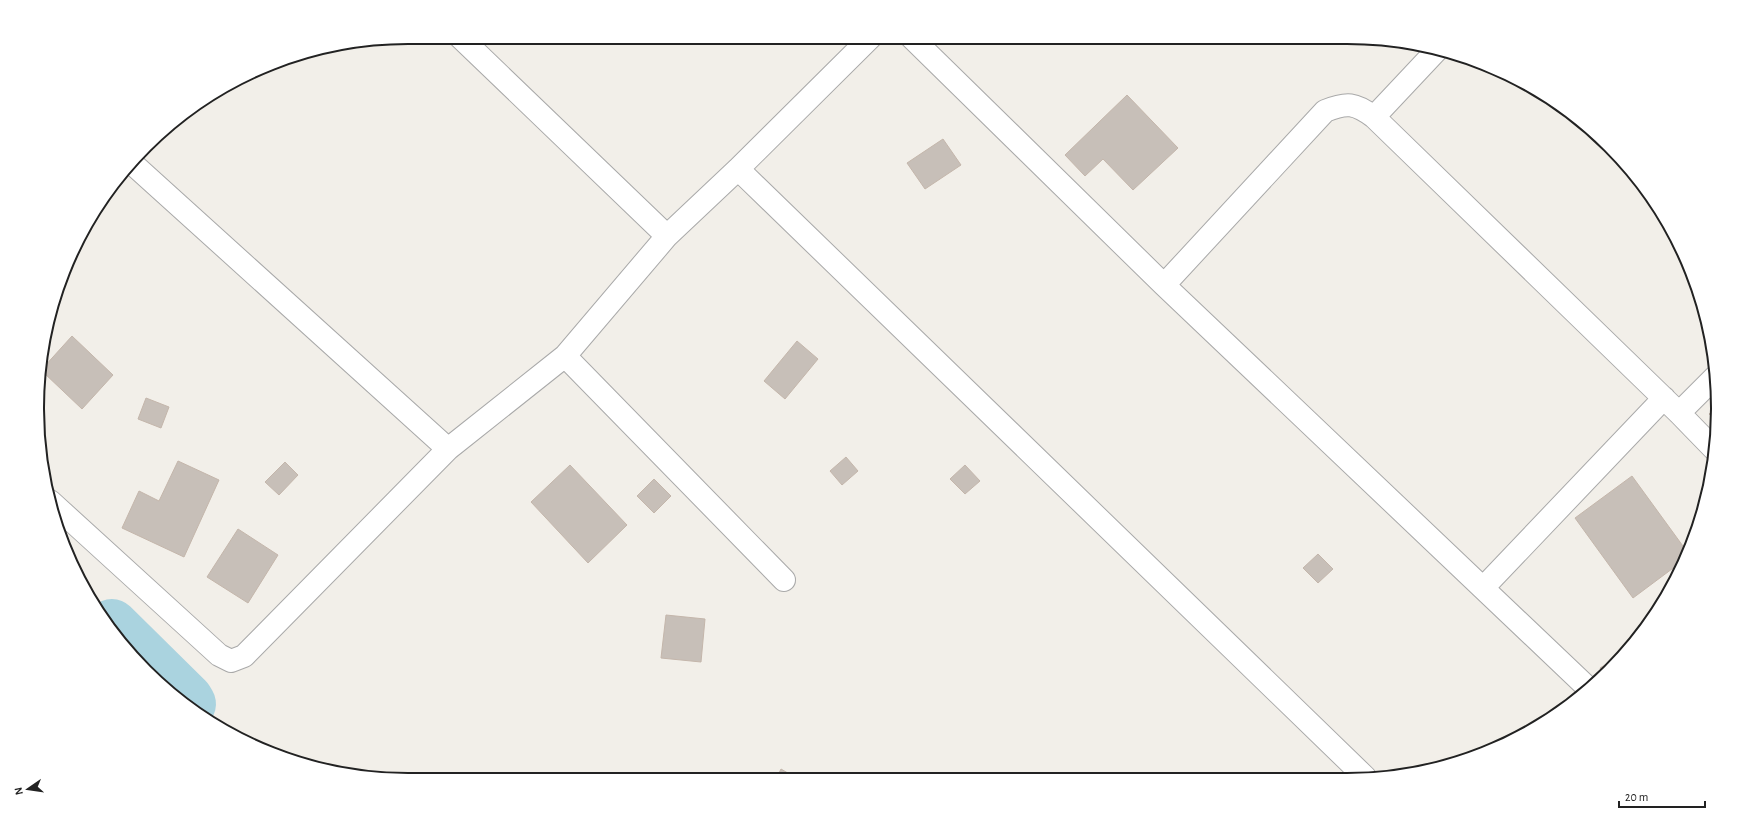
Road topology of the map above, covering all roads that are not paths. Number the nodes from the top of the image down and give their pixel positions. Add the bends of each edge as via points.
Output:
1 (467, 44) edge
2 (864, 44) edge
3 (918, 44) edge
4 (1433, 54) edge
5 (1374, 117) junction
6 (136, 166) edge
7 (738, 169) junction
8 (667, 236) junction
9 (1164, 285) junction
10 (565, 356) junction
11 (1710, 381) edge
12 (1671, 406) junction
13 (1709, 444) edge
14 (448, 449) junction
15 (57, 508) edge
16 (784, 580) dead end
17 (1483, 588) junction
18 (1585, 685) edge
19 (1360, 772) edge

1 - 8 street
2 - 7 street
3 - 9 street
4 - 5 street
5 - 9 street via 1359,106 1340,105 1325,111
5 - 12 street
6 - 14 street
7 - 8 street
7 - 19 street
8 - 10 street
9 - 17 street
10 - 14 street
10 - 16 street
11 - 12 street
12 - 13 street
12 - 17 street
14 - 15 street via 244,656 231,660 219,655
17 - 18 street

